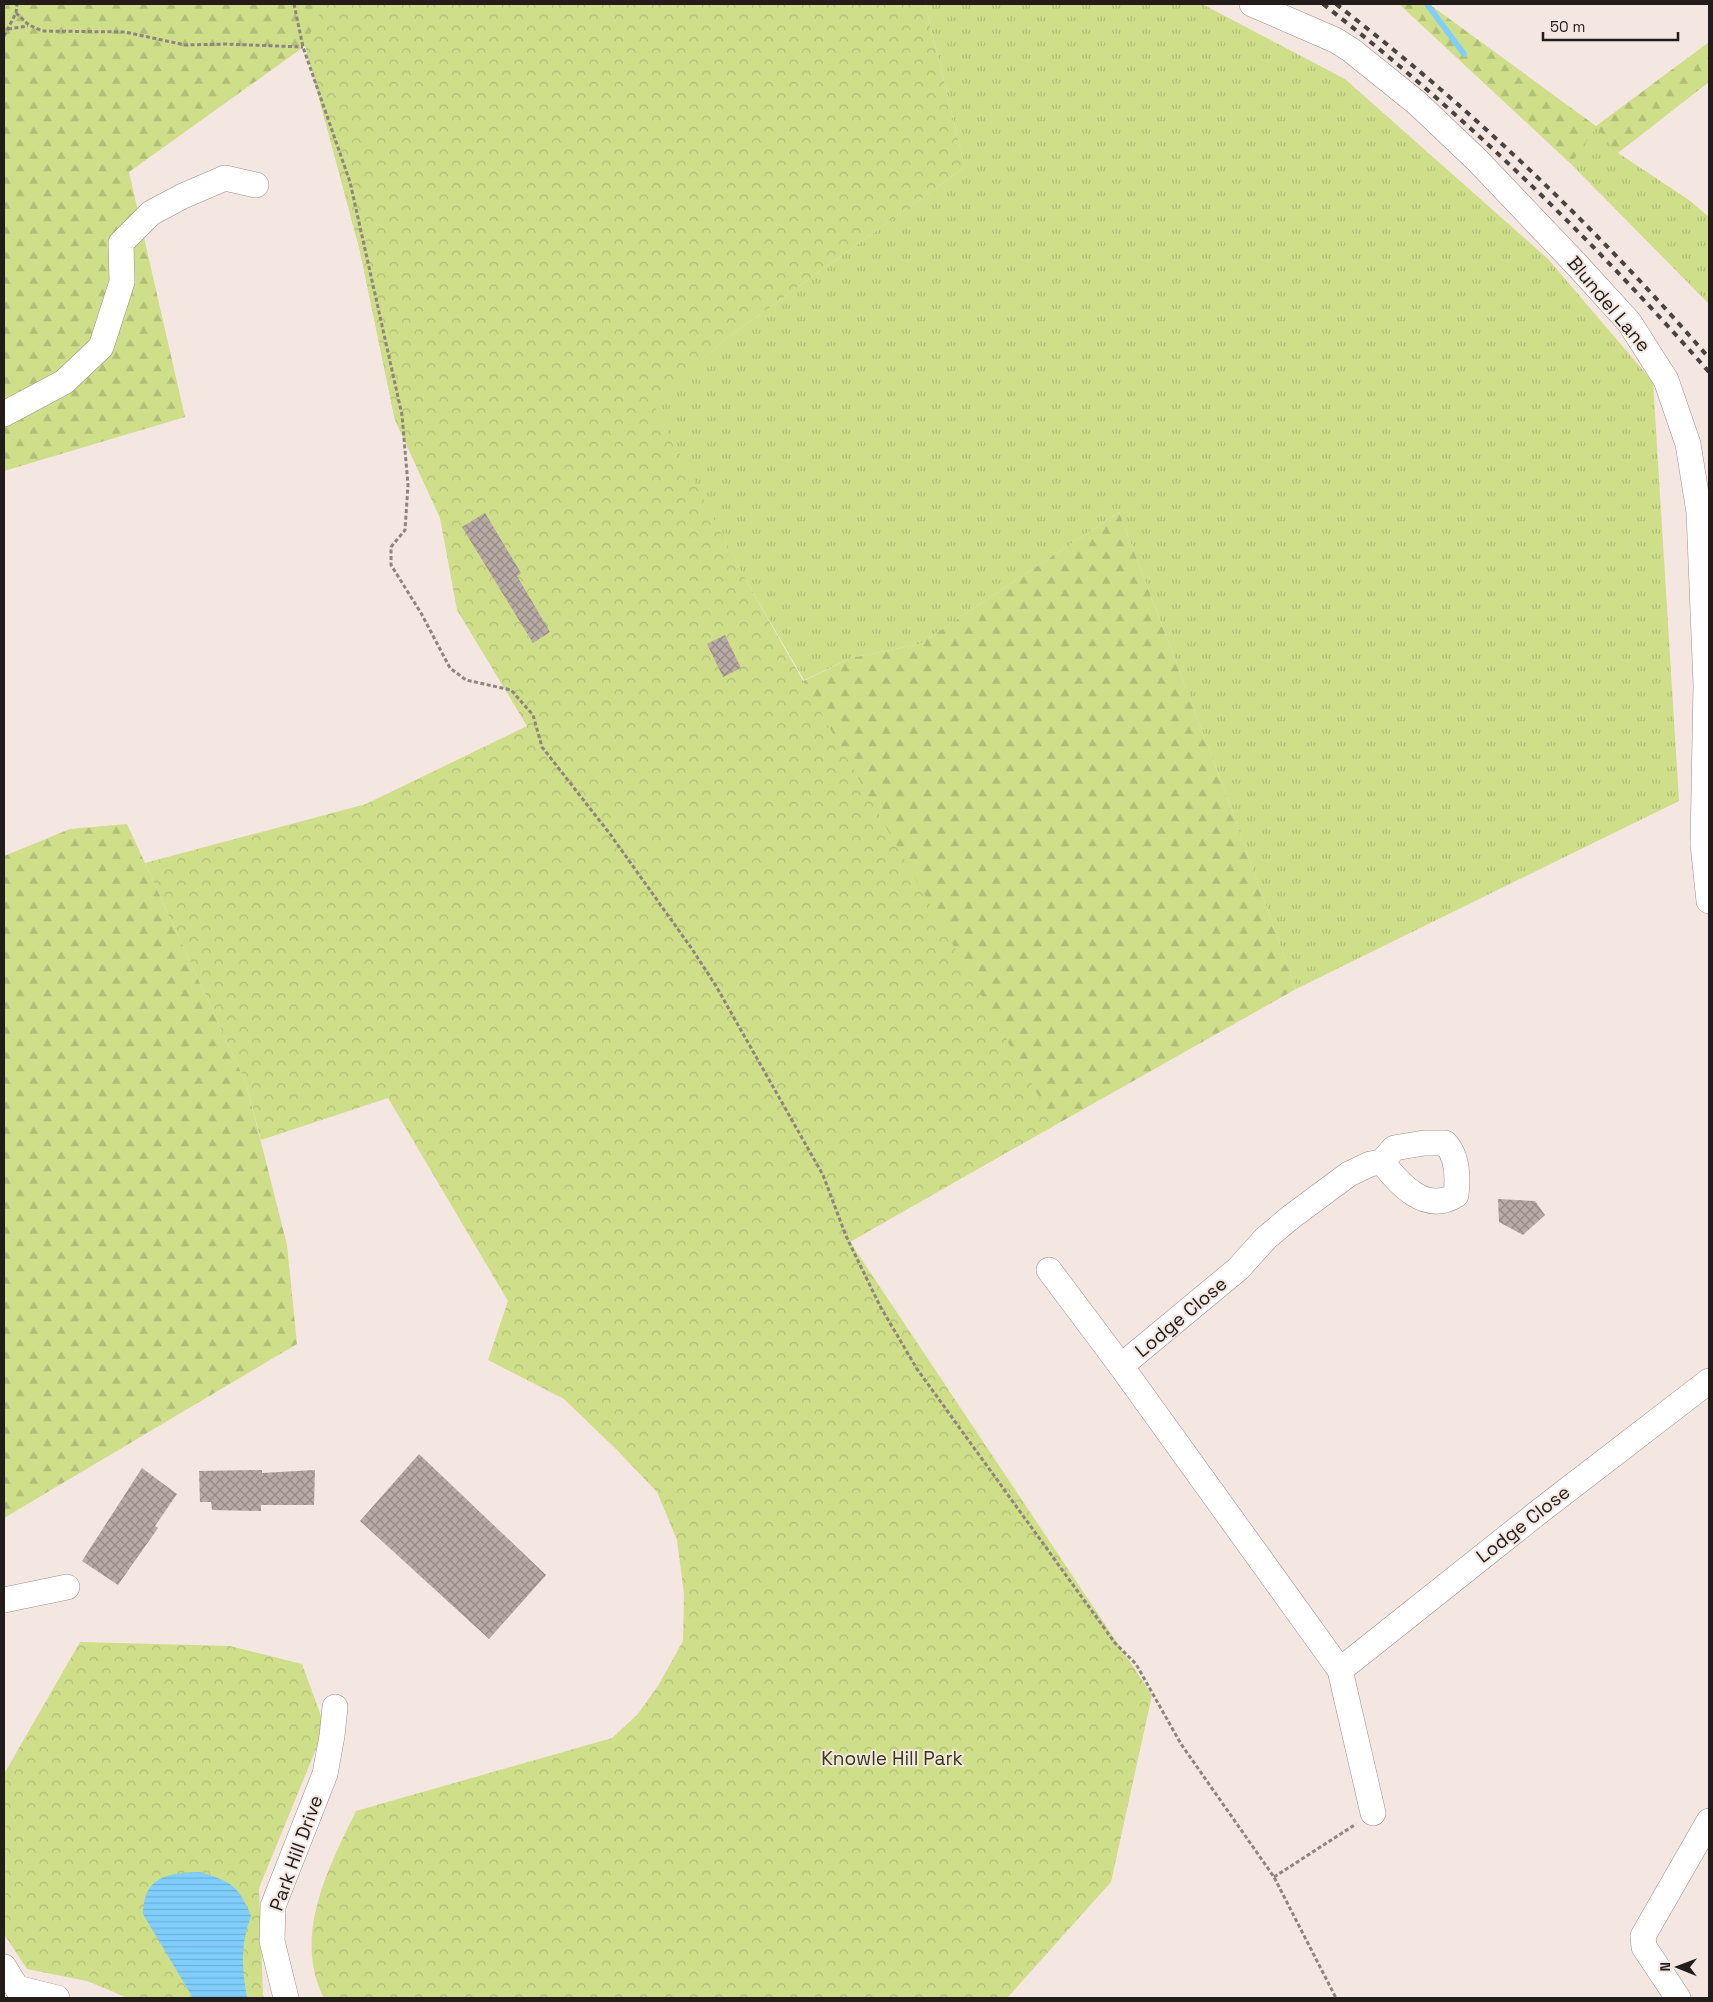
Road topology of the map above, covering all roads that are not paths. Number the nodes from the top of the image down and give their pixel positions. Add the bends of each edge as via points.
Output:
1 (1252, 4) edge
2 (256, 185) dead end
3 (4, 414) edge
4 (1706, 816) edge
5 (1709, 901) edge
6 (1382, 1162) dead end
7 (1049, 1270) dead end
8 (1121, 1366) junction
9 (1709, 1381) edge
10 (67, 1587) dead end
11 (4, 1600) edge
12 (1340, 1670) junction
13 (335, 1707) dead end
14 (1373, 1813) road end
15 (1709, 1820) edge
16 (4, 1967) edge
17 (57, 1998) edge
18 (286, 1998) edge
19 (1678, 1998) edge

1 - 4 street, Blundel Lane via 1343,45 1417,104 1477,160 1584,272 1628,322 1666,380 1688,444 1703,552
2 - 3 street via 225,178 151,213 121,243 122,282 100,347 64,382
4 - 5 street, Blundel Lane via 1705,874
6 - 8 street, Lodge Close via 1350,1174 1291,1217 1266,1238 1238,1270
7 - 8 street, Lodge Close
8 - 12 street, Lodge Close
9 - 12 street, Lodge Close
10 - 11 street
12 - 14 street, Lodge Close
13 - 18 street, Park Hill Drive via 325,1774 273,1906 272,1941
15 - 19 street via 1644,1936 1644,1947
16 - 17 street via 17,1988

